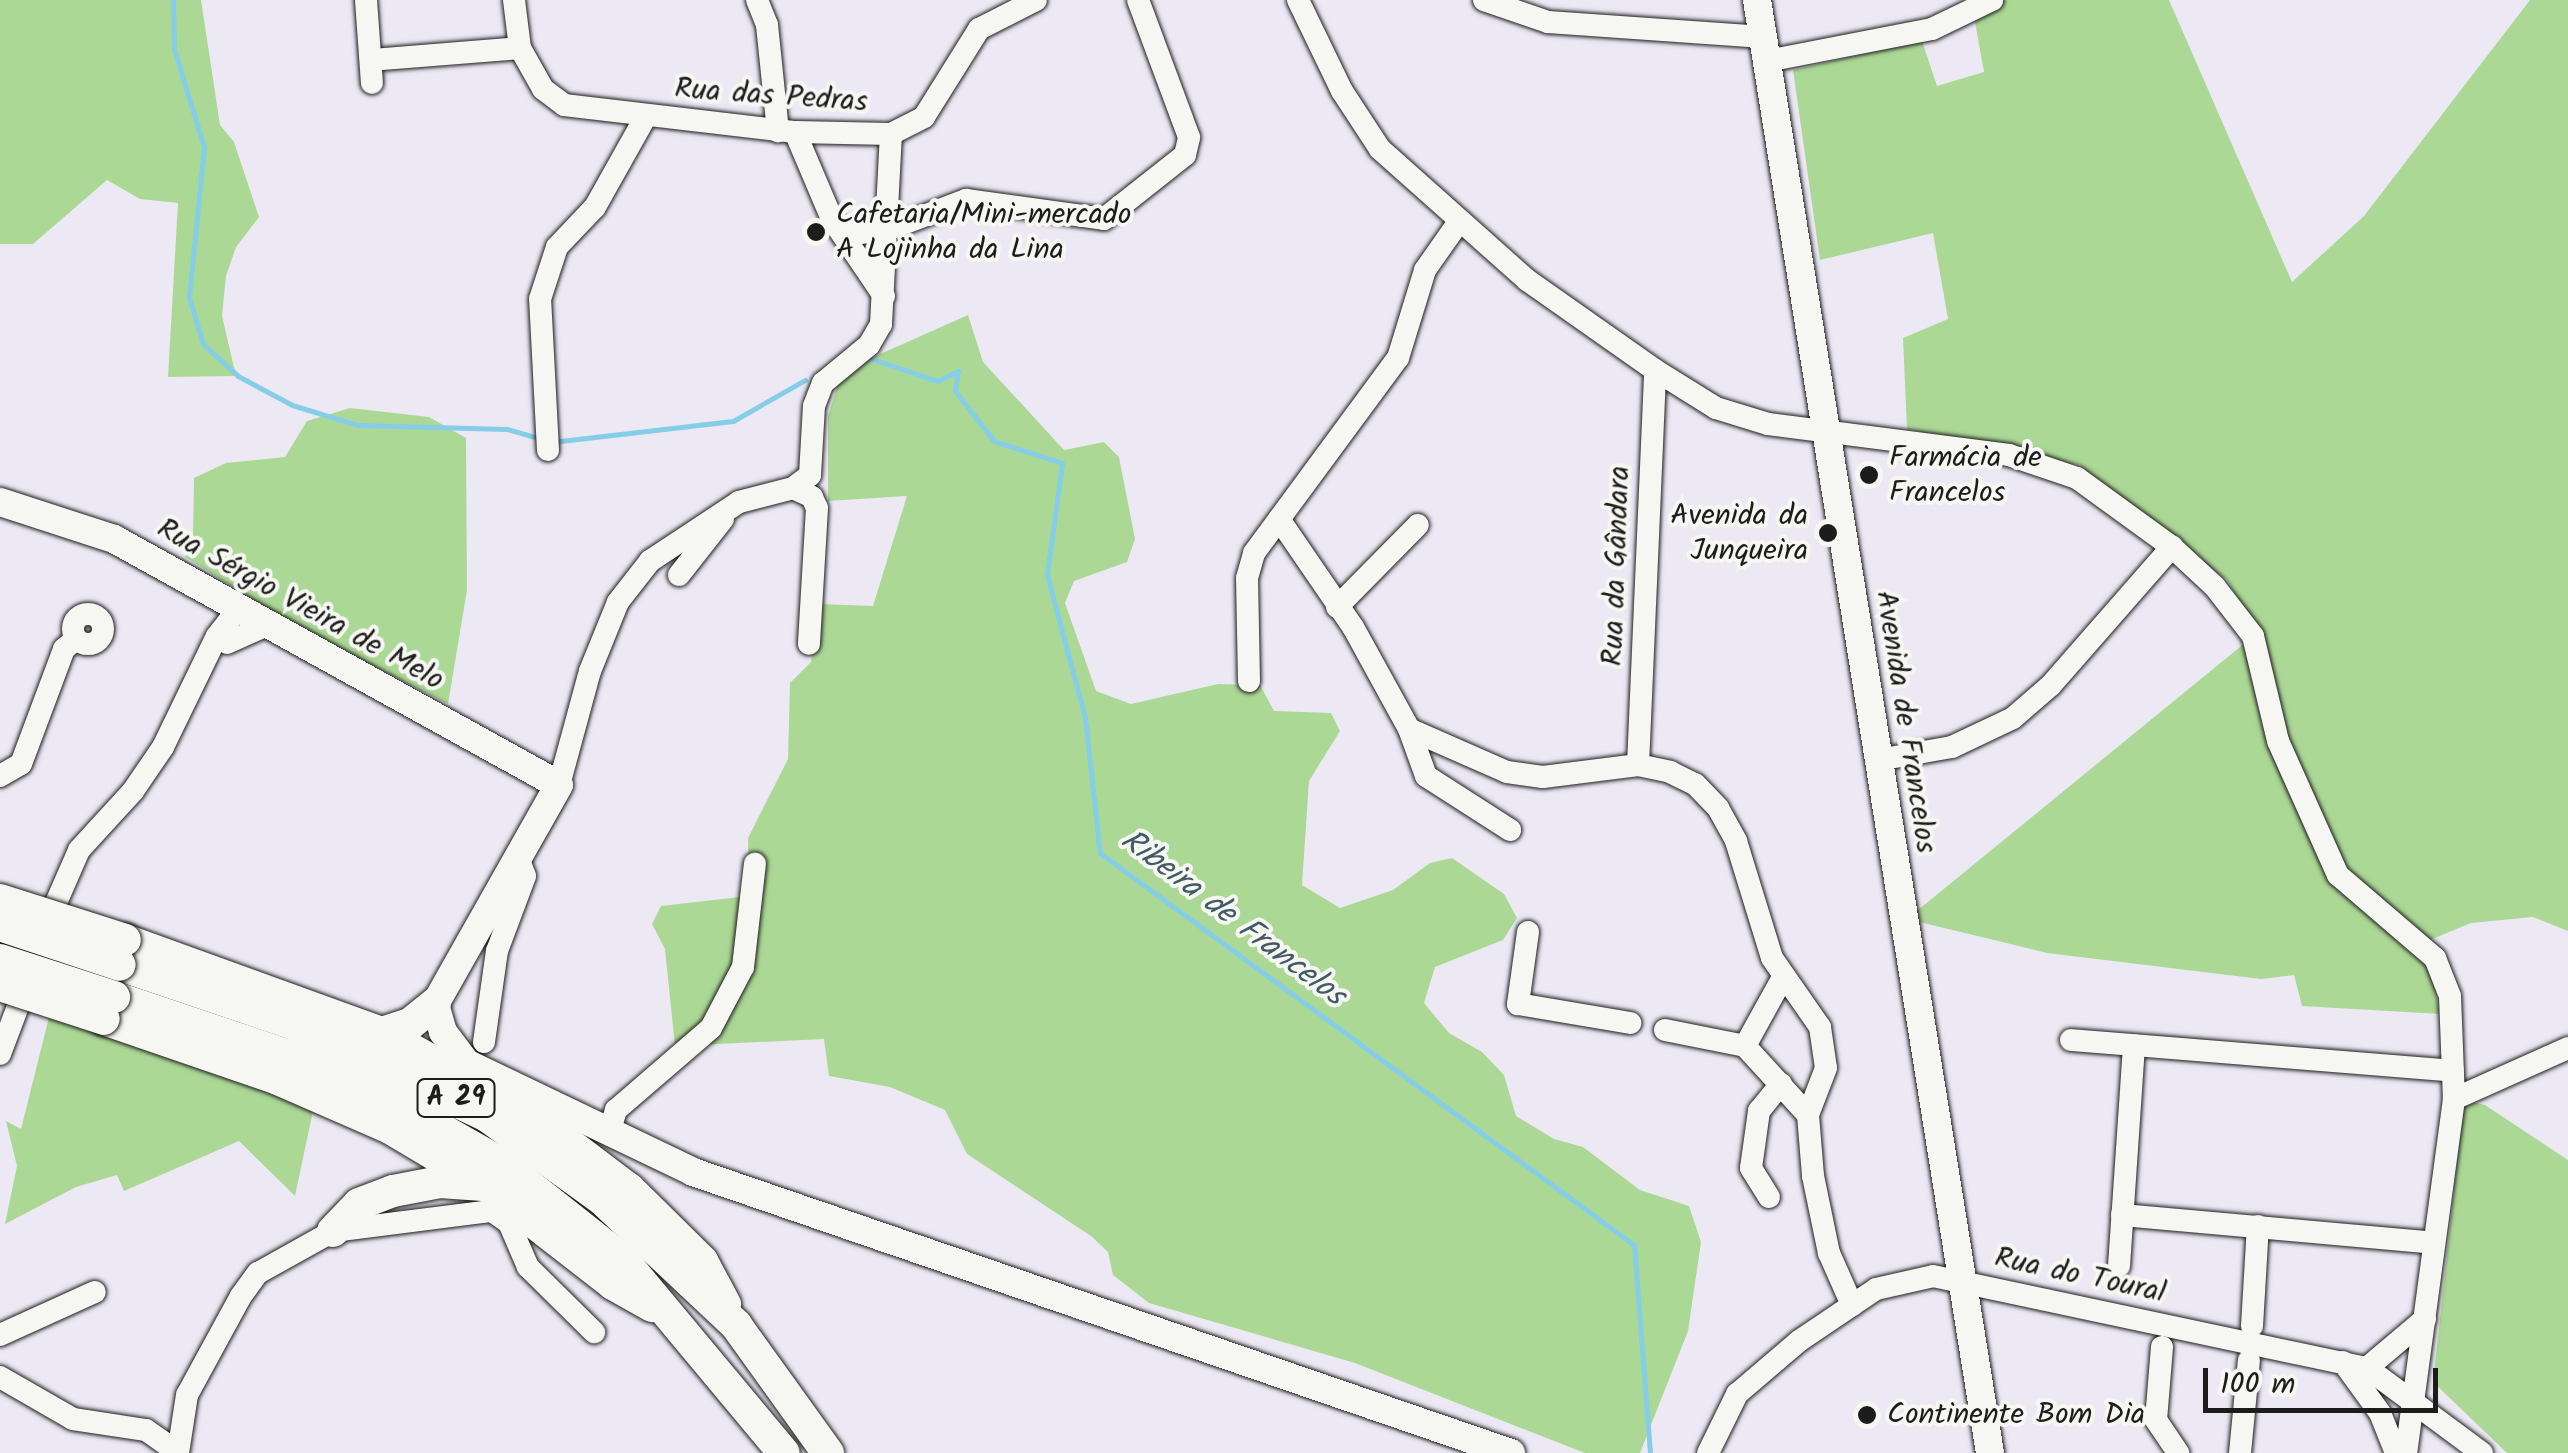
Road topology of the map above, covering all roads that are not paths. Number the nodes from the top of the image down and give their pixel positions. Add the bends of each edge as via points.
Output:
1 (366, 0) edge
2 (514, 0) edge
3 (757, 0) edge
4 (1036, 0) edge
5 (1138, 0) edge
6 (1298, 0) edge
7 (1484, 0) edge
8 (1757, 0) edge
9 (1992, 0) edge
10 (520, 48) junction
11 (1765, 49) junction
12 (646, 116) junction
13 (786, 131) junction
14 (891, 134) junction
15 (1458, 223) junction
16 (887, 230) junction
17 (843, 235) junction
18 (884, 296) junction
19 (1655, 370) junction
20 (1827, 436) junction
21 (548, 443) dead end
22 (793, 488) junction
23 (0, 502) edge
24 (739, 502) junction
25 (1278, 519) junction
26 (1418, 524) dead end
27 (2172, 547) junction
28 (679, 575) dead end
29 (208, 592) junction
30 (1337, 607) junction
31 (238, 609) junction
32 (267, 625) junction
33 (76, 638) dead end
34 (222, 640) junction
35 (809, 644) dead end
36 (1248, 681) dead end
37 (1410, 729) junction
38 (1878, 760) junction
39 (1638, 765) junction
40 (0, 776) edge
41 (559, 785) junction
42 (1510, 830) dead end
43 (518, 858) junction
44 (755, 864) dead end
45 (0, 900) edge
46 (0, 926) edge
47 (1528, 932) dead end
48 (0, 960) edge
49 (453, 975) junction
50 (1782, 979) junction
51 (116, 980) junction
52 (0, 985) edge
53 (435, 1004) junction
54 (1630, 1023) dead end
55 (1664, 1030) dead end
56 (382, 1032) junction
57 (2071, 1040) dead end
58 (1745, 1046) junction
59 (2134, 1046) junction
60 (2568, 1048) edge
61 (0, 1054) edge
62 (482, 1054) junction
63 (2453, 1071) junction
64 (1781, 1084) junction
65 (2454, 1099) junction
66 (1808, 1116) junction
67 (609, 1134) junction
68 (486, 1185) junction
69 (1770, 1197) dead end
70 (2122, 1216) junction
71 (2258, 1226) junction
72 (333, 1231) junction
73 (2434, 1244) junction
74 (2119, 1266) dead end
75 (1962, 1280) junction
76 (95, 1292) dead end
77 (1852, 1305) junction
78 (2426, 1319) junction
79 (678, 1321) junction
80 (736, 1326) junction
81 (2252, 1326) dead end
82 (594, 1332) dead end
83 (0, 1335) edge
84 (2162, 1347) dead end
85 (2249, 1360) dead end
86 (2343, 1362) junction
87 (2367, 1368) junction
88 (0, 1377) edge
89 (2415, 1400) junction
90 (182, 1411) junction
91 (146, 1430) junction
92 (2459, 1434) junction
93 (178, 1452) edge
94 (784, 1453) edge
95 (828, 1453) edge
96 (1511, 1453) edge
97 (1708, 1453) edge
98 (1990, 1453) edge
99 (2178, 1453) edge
100 (2240, 1453) edge
101 (2396, 1453) edge
102 (2408, 1453) edge
103 (2482, 1453) edge

1 - 10 street via 371,72
2 - 10 street, Rua das Pedras
3 - 13 street
4 - 14 street, Rua das Pedras via 979,29 924,117
5 - 16 street via 1189,137 1185,154 1104,219 966,200
6 - 15 street via 1342,92 1380,149
7 - 11 street via 1548,22
8 - 11 main road, Avenida de Francelos
9 - 11 street via 1932,30
10 - 12 street, Rua das Pedras via 544,90 564,105
11 - 20 main road, Avenida de Francelos
12 - 13 street, Rua das Pedras
12 - 21 street via 595,207 557,247 540,299
13 - 14 street, Rua das Pedras
13 - 17 street
14 - 16 street
15 - 19 street
15 - 25 street via 1425,270 1398,358
16 - 17 street
16 - 18 street
17 - 18 street
18 - 22 street via 881,324 869,345 824,383 814,406 810,475
19 - 20 street via 1716,408
19 - 39 street, Rua da Gândara
20 - 27 street via 2008,455 2077,478
20 - 38 main road, Avenida de Francelos
22 - 24 street
22 - 35 street via 812,497 817,508
23 - 29 main road, Rua Sérgio Vieira de Melo via 114,539
24 - 28 street
24 - 41 street via 650,560 618,602 590,671
25 - 30 street
25 - 36 street via 1254,552 1247,578
26 - 30 street
27 - 38 street via 2051,685 2013,718 1952,747
27 - 63 street via 2253,636 2278,741 2338,875 2435,958 2450,996
29 - 31 main road, Rua Sérgio Vieira de Melo
29 - 34 street
30 - 37 street
31 - 32 main road, Rua Sérgio Vieira de Melo
31 - 34 street
32 - 34 street
32 - 41 main road, Rua Sérgio Vieira de Melo
33 - 40 street via 64,650 20,764
34 - 61 street via 133,791 79,850
37 - 39 street via 1507,772 1543,777
37 - 42 street via 1426,776
38 - 75 main road, Avenida de Francelos
39 - 50 street via 1695,784 1718,808 1736,841
41 - 43 main road
43 - 49 main road
43 - 62 street via 526,876 497,951
44 - 67 street via 743,966 719,1012 699,1038 616,1110
45 - 51 highway, A 29, bridge
46 - 51 highway, A 29, bridge
47 - 54 street via 1518,1004
48 - 51 highway, A 29, bridge
49 - 53 main road
49 - 62 main road via 454,1021
50 - 58 street
50 - 66 street via 1806,1001 1820,1028 1826,1068
51 - 52 highway, A 29, bridge
51 - 56 highway, A 29
51 - 68 highway, A 29
51 - 79 highway, A 29 via 453,1133 608,1248
51 - 80 highway, A 29 via 294,1024 448,1093 603,1200
53 - 56 highway via 410,1024
53 - 62 main road via 455,1054
55 - 58 street
56 - 80 highway, A 29 via 535,1118 629,1189 702,1261
57 - 59 street
58 - 64 street
59 - 63 street
59 - 70 street
60 - 65 street
62 - 67 main road
63 - 65 street
64 - 66 street
64 - 69 street via 1759,1111 1751,1168
65 - 73 street
66 - 77 street via 1828,1253
67 - 96 main road via 693,1172
68 - 72 highway via 440,1182 394,1190 359,1204
68 - 79 highway, A 29 via 613,1284
70 - 71 street
70 - 74 street
71 - 73 street
71 - 81 street
72 - 82 street via 492,1211 509,1222 528,1267
72 - 90 street via 258,1274
73 - 78 street
75 - 77 street, Rua do Toural via 1934,1276 1888,1284
75 - 86 street, Rua do Toural
75 - 98 main road, Avenida de Francelos
76 - 83 street
77 - 97 street, Rua do Toural via 1751,1380 1722,1415
78 - 87 street
78 - 89 street
79 - 94 highway, A 29
80 - 95 highway, A 29
84 - 99 street via 2156,1420
85 - 100 street
86 - 87 street, Rua do Toural
86 - 101 street via 2380,1413
87 - 89 street, Rua do Toural
88 - 91 street via 73,1419
89 - 92 street, Rua do Toural
89 - 102 street
90 - 91 street
90 - 93 street
91 - 93 street
92 - 102 street via 2431,1436
92 - 103 street, Rua do Toural

